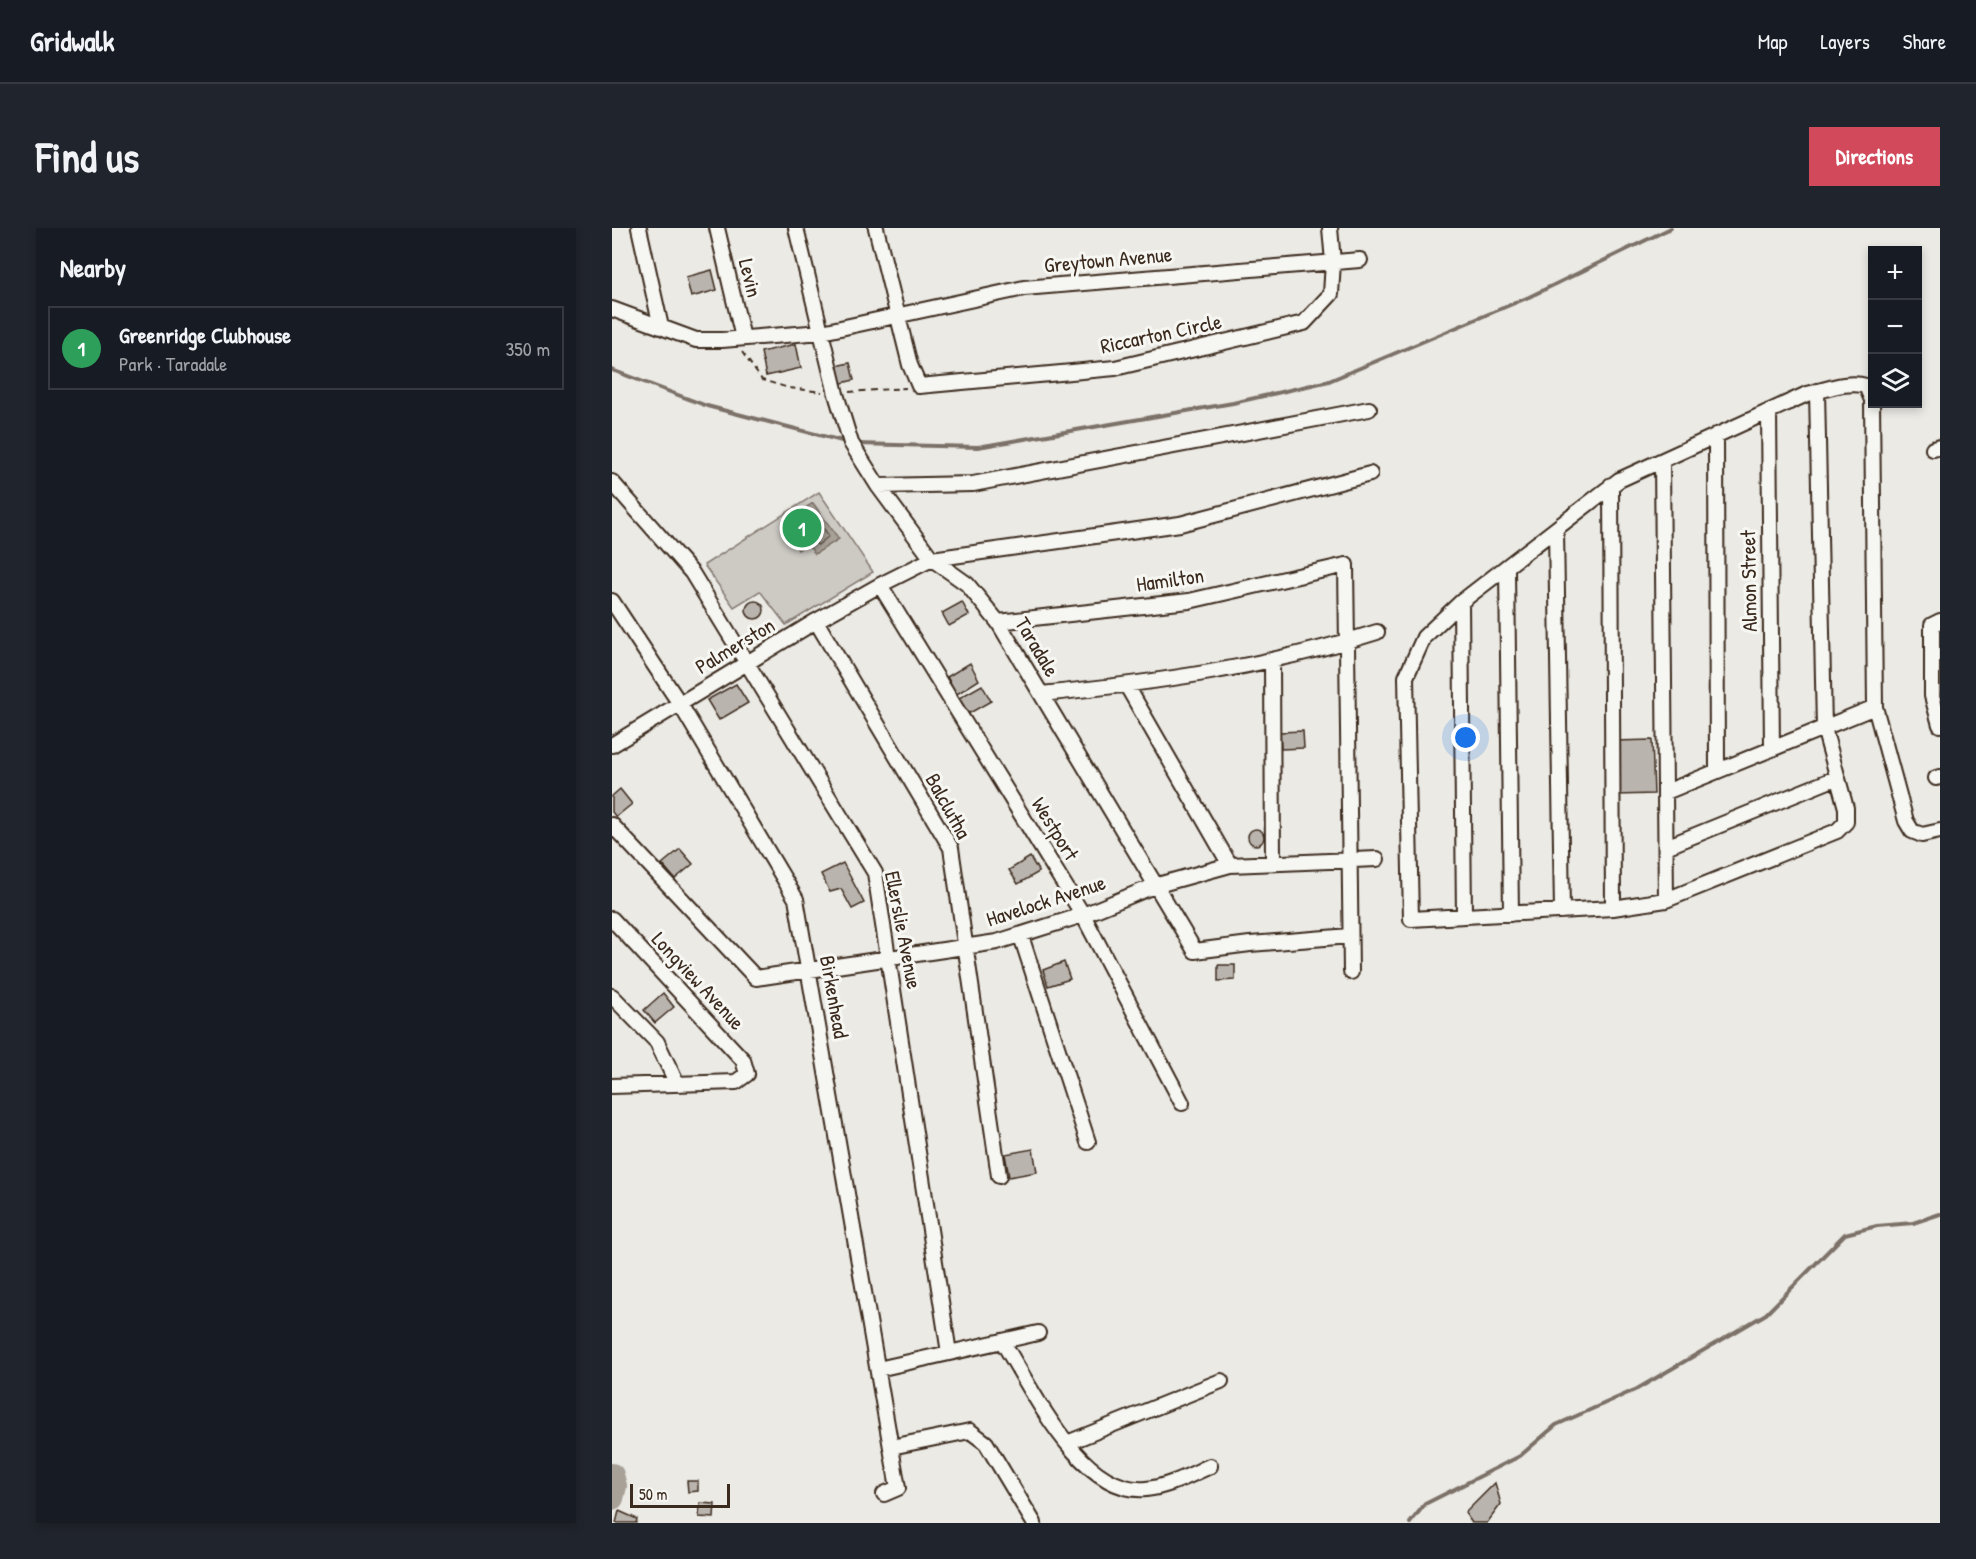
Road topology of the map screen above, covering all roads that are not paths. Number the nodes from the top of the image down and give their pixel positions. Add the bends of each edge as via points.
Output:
1 (639, 228) edge
2 (717, 228) edge
3 (796, 228) edge
4 (876, 228) edge
5 (1330, 228) edge
6 (1360, 260) dead end
7 (1333, 262) junction
8 (612, 309) edge
9 (897, 316) junction
10 (662, 327) junction
11 (822, 333) junction
12 (743, 338) junction
13 (1817, 391) junction
14 (1369, 409) dead end
15 (1769, 411) junction
16 (1716, 435) junction
17 (1662, 461) junction
18 (1370, 474) dead end
19 (612, 482) edge
20 (1611, 485) junction
21 (878, 486) junction
22 (1556, 530) junction
23 (932, 559) junction
24 (1507, 568) junction
25 (880, 585) junction
26 (612, 601) edge
27 (1461, 602) junction
28 (816, 621) junction
29 (1940, 621) edge
30 (998, 622) junction
31 (1377, 632) dead end
32 (1346, 642) junction
33 (1272, 660) junction
34 (748, 662) junction
35 (1127, 686) junction
36 (1041, 694) junction
37 (680, 704) junction
38 (1875, 707) junction
39 (1940, 725) edge
40 (1824, 728) junction
41 (614, 738) edge
42 (1772, 749) junction
43 (1717, 771) junction
44 (1836, 778) junction
45 (1666, 792) junction
46 (612, 825) edge
47 (1940, 831) edge
48 (1666, 847) junction
49 (1377, 859) dead end
50 (1349, 861) junction
51 (1273, 863) junction
52 (1230, 866) junction
53 (1154, 886) junction
54 (1666, 900) junction
55 (1613, 908) junction
56 (1562, 911) junction
57 (1511, 914) junction
58 (1083, 915) junction
59 (1464, 916) junction
60 (612, 919) edge
61 (1021, 936) junction
62 (1350, 936) junction
63 (967, 946) junction
64 (889, 958) junction
65 (808, 971) junction
66 (1351, 972) dead end
67 (612, 996) edge
68 (676, 1083) junction
69 (612, 1086) edge
70 (1182, 1103) dead end
71 (1088, 1142) dead end
72 (999, 1176) dead end
73 (1038, 1333) dead end
74 (1002, 1341) junction
75 (949, 1353) junction
76 (878, 1369) junction
77 (1221, 1381) dead end
78 (1067, 1443) junction
79 (891, 1448) junction
80 (1210, 1466) dead end
81 (884, 1494) dead end
82 (1034, 1523) edge

1 - 10 street
2 - 12 street, Levin
3 - 11 street, Taradale
4 - 9 street
5 - 7 street, Riccarton Circle
6 - 7 street, Greytown Avenue
7 - 9 street, Greytown Avenue via 1024,288
7 - 9 street, Riccarton Circle via 1330,294 1304,323 1115,368 919,386
8 - 10 street, Greytown Avenue
9 - 11 street, Greytown Avenue
10 - 12 street, Greytown Avenue via 696,340
11 - 12 street, Greytown Avenue
11 - 21 street, Taradale via 850,444
13 - 15 street
13 - 38 street via 1858,383 1870,393
13 - 40 street
14 - 21 street via 973,484
15 - 16 street
15 - 42 street, Almon Street
16 - 17 street
16 - 43 street
17 - 20 street
17 - 45 street
18 - 23 street, Palmerston via 1180,524
19 - 34 street, Ellerslie Avenue via 692,573
20 - 22 street
20 - 55 street
21 - 23 street, Taradale
22 - 24 street
22 - 56 street
23 - 25 street, Palmerston
23 - 30 street, Taradale via 967,584
24 - 27 street
24 - 57 street
25 - 28 street, Palmerston
25 - 58 street, Westport
26 - 37 street, Birkenhead
27 - 59 street
27 - 59 street via 1424,637 1406,677 1411,919
28 - 34 street, Palmerston
28 - 63 street, Balclutha via 951,848
29 - 39 street via 1932,625 1932,696
30 - 32 street, Hamilton via 1189,601 1346,565
30 - 36 street, Taradale
31 - 32 street
32 - 33 street
32 - 50 street
33 - 35 street
33 - 51 street
34 - 37 street, Palmerston
34 - 64 street, Ellerslie Avenue via 875,873
35 - 36 street
35 - 52 street
36 - 53 street, Taradale
37 - 41 street, Palmerston
37 - 65 street, Birkenhead via 796,899
38 - 40 street
38 - 47 street via 1906,821 1912,831 1922,835
40 - 42 street
40 - 44 street
42 - 43 street
43 - 45 street
44 - 48 street
44 - 54 street via 1846,808 1846,822 1837,831
45 - 48 street
46 - 65 street, Havelock Avenue via 756,978
48 - 54 street
49 - 50 street, Havelock Avenue
50 - 51 street, Havelock Avenue
50 - 62 street
51 - 52 street, Havelock Avenue
52 - 53 street, Havelock Avenue
53 - 58 street, Havelock Avenue
53 - 62 street, Taradale via 1195,951
54 - 55 street
55 - 56 street
56 - 57 street
57 - 59 street
58 - 61 street, Havelock Avenue
58 - 70 street, Westport
60 - 68 street, Longview Avenue via 743,1060 747,1074 736,1082
61 - 63 street, Havelock Avenue
61 - 71 street
62 - 66 street
63 - 64 street, Havelock Avenue
63 - 72 street, Balclutha
64 - 65 street, Havelock Avenue
64 - 75 street, Ellerslie Avenue
65 - 76 street, Birkenhead
67 - 68 street via 657,1042
68 - 69 street
73 - 74 street
74 - 75 street
74 - 78 street
75 - 76 street
76 - 79 street, Birkenhead
77 - 78 street
78 - 80 street via 1087,1465 1123,1488 1162,1487
79 - 81 street, Birkenhead via 898,1488
79 - 82 street via 970,1431 986,1443

